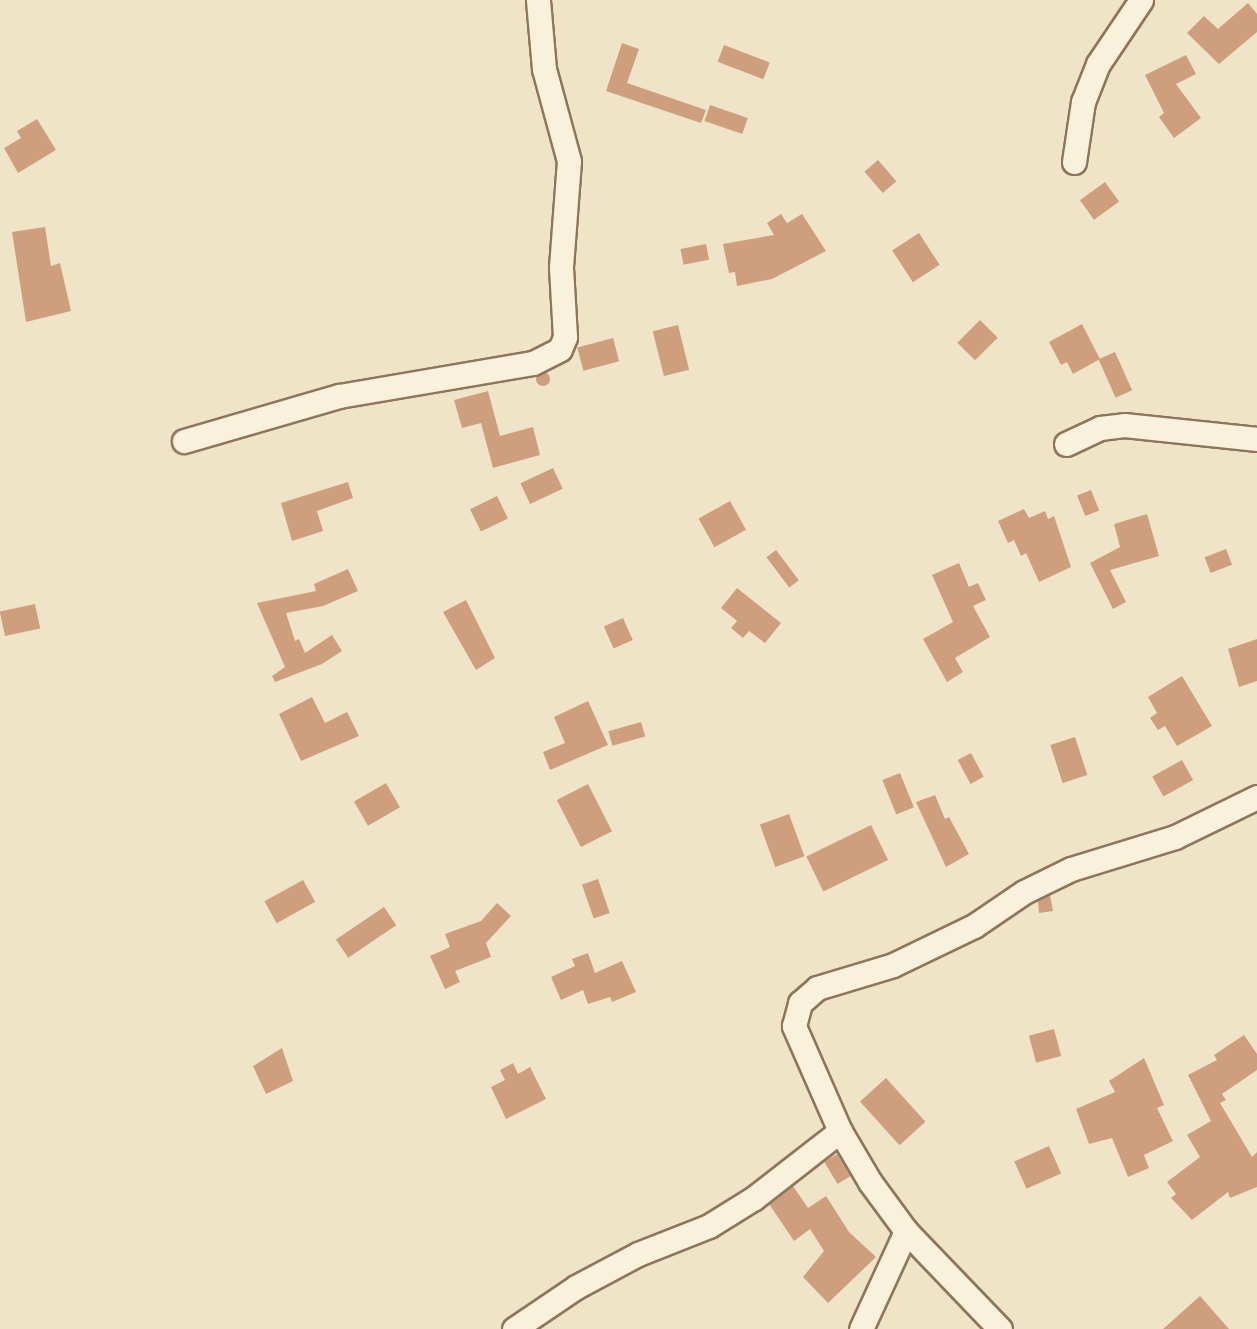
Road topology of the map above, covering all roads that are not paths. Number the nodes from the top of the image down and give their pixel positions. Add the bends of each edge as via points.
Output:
1 (538, 0) edge
2 (1141, 0) edge
3 (1074, 162) dead end
4 (1257, 439) edge
5 (184, 442) dead end
6 (1066, 444) dead end
7 (1257, 797) edge
8 (839, 1130) junction
9 (906, 1231) junction
10 (514, 1329) edge
11 (861, 1329) edge
12 (1000, 1329) edge

1 - 5 street via 544,69 569,160 561,267 565,337 560,349 533,363 339,396
2 - 3 street via 1098,64 1083,102
4 - 6 street via 1124,425 1100,428
7 - 8 street via 1175,837 1070,869 974,926 893,965 817,988 800,1003 794,1026
8 - 9 street
8 - 10 street via 709,1226 638,1254 576,1287
9 - 11 street
9 - 12 street

